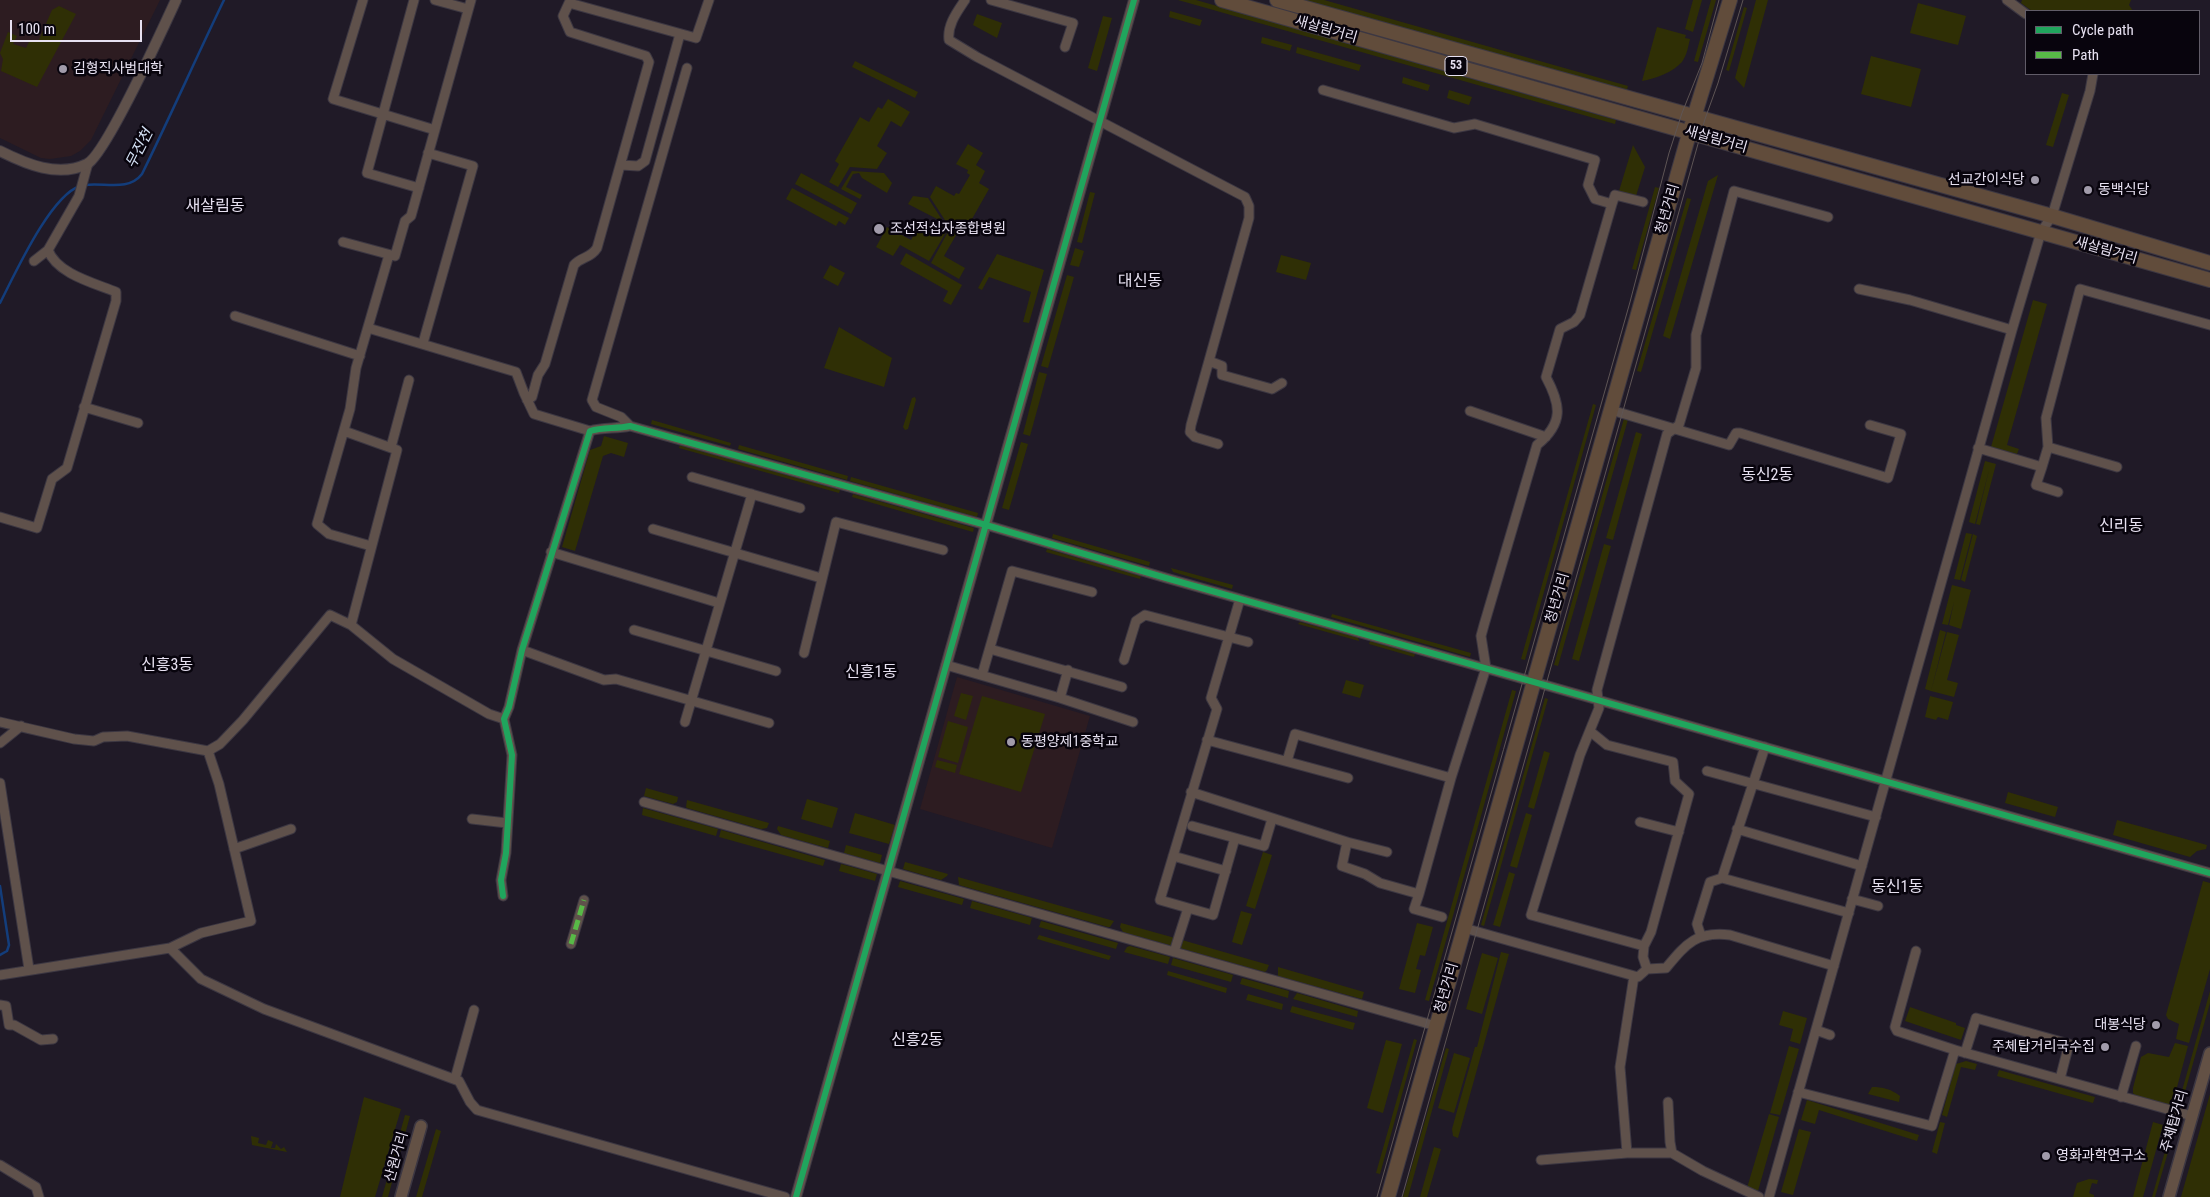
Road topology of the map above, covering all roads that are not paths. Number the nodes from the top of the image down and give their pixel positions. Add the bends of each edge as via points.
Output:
1 (176, 0) edge
2 (362, 0) edge
3 (414, 0) edge
4 (435, 0) edge
5 (708, 0) edge
6 (966, 0) edge
7 (991, 0) edge
8 (1134, 0) edge
9 (1222, 0) edge
10 (1277, 0) edge
11 (1730, 0) edge
12 (2007, 0) edge
13 (470, 4) edge
14 (2025, 13) edge
15 (680, 34) junction
16 (1066, 47) dead end
17 (687, 68) dead end
18 (2093, 75) edge
19 (1323, 90) dead end
20 (382, 114) junction
21 (1694, 116) junction
22 (1100, 122) junction
23 (435, 130) junction
24 (1690, 133) junction
25 (0, 151) edge
26 (428, 153) junction
27 (88, 163) junction
28 (621, 165) junction
29 (419, 188) junction
30 (1643, 202) dead end
31 (1612, 204) junction
32 (2052, 216) junction
33 (1828, 217) dead end
34 (2041, 232) junction
35 (343, 242) dead end
36 (48, 250) junction
37 (389, 255) junction
38 (34, 261) dead end
39 (2210, 263) edge
40 (2210, 280) edge
41 (1859, 289) dead end
42 (235, 316) dead end
43 (2210, 325) edge
44 (368, 328) junction
45 (2012, 330) junction
46 (422, 343) junction
47 (360, 356) junction
48 (1210, 361) junction
49 (409, 380) dead end
50 (1282, 383) dead end
51 (527, 400) junction
52 (84, 407) junction
53 (1611, 410) junction
54 (1470, 411) dead end
55 (138, 423) dead end
56 (1870, 425) dead end
57 (630, 426) junction
58 (1674, 428) junction
59 (590, 431) junction
60 (344, 432) junction
61 (1546, 437) junction
62 (1218, 444) dead end
63 (391, 447) junction
64 (2048, 447) junction
65 (1978, 448) junction
66 (2042, 467) junction
67 (2117, 467) dead end
68 (692, 476) dead end
69 (2058, 492) dead end
70 (752, 494) junction
71 (800, 508) dead end
72 (0, 517) edge
73 (986, 525) junction
74 (653, 529) dead end
75 (370, 546) junction
76 (943, 550) dead end
77 (551, 552) junction
78 (733, 553) junction
79 (822, 578) junction
80 (1092, 592) dead end
81 (1240, 599) junction
82 (719, 603) junction
83 (351, 625) junction
84 (634, 630) dead end
85 (1228, 637) junction
86 (1248, 642) dead end
87 (990, 649) junction
88 (522, 650) junction
89 (706, 651) junction
90 (804, 653) dead end
91 (1124, 660) dead end
92 (946, 666) junction
93 (1486, 668) junction
94 (1068, 670) junction
95 (776, 671) dead end
96 (982, 675) junction
97 (1534, 681) junction
98 (1122, 687) dead end
99 (1060, 698) junction
100 (1598, 699) junction
101 (692, 700) junction
102 (504, 719) junction
103 (0, 722) edge
104 (685, 722) dead end
105 (1133, 722) dead end
106 (769, 723) dead end
107 (21, 726) junction
108 (1591, 732) junction
109 (1207, 740) junction
110 (0, 742) edge
111 (1766, 747) junction
112 (208, 751) junction
113 (1287, 761) junction
114 (1707, 771) dead end
115 (1348, 778) dead end
116 (1451, 778) junction
117 (1886, 780) junction
118 (0, 783) edge
119 (1753, 783) junction
120 (1192, 792) junction
121 (644, 802) dead end
122 (1876, 817) junction
123 (472, 819) dead end
124 (1272, 819) junction
125 (1640, 822) dead end
126 (507, 824) junction
127 (1192, 826) dead end
128 (291, 829) dead end
129 (1737, 829) junction
130 (1679, 832) junction
131 (1235, 838) junction
132 (1347, 842) junction
133 (234, 849) junction
134 (1387, 852) dead end
135 (1172, 856) junction
136 (1862, 866) junction
137 (888, 871) junction
138 (1226, 871) junction
139 (2210, 873) edge
140 (1722, 878) junction
141 (1418, 894) junction
142 (503, 896) dead end
143 (1852, 899) junction
144 (584, 900) dead end
145 (1878, 906) dead end
146 (1188, 908) junction
147 (1849, 913) junction
148 (1442, 917) dead end
149 (1464, 928) junction
150 (1701, 936) junction
151 (571, 944) dead end
152 (1644, 946) junction
153 (170, 948) junction
154 (1916, 951) dead end
155 (1174, 952) junction
156 (1834, 966) junction
157 (1647, 968) junction
158 (29, 969) junction
159 (0, 975) edge
160 (1634, 976) junction
161 (0, 1005) edge
162 (474, 1010) dead end
163 (1436, 1026) junction
164 (1816, 1030) junction
165 (1830, 1035) dead end
166 (53, 1039) dead end
167 (2136, 1046) dead end
168 (1955, 1050) junction
169 (2210, 1052) edge
170 (1966, 1053) junction
171 (455, 1079) junction
172 (2060, 1080) junction
173 (1798, 1092) junction
174 (2121, 1097) junction
175 (1668, 1102) dead end
176 (2192, 1116) junction
177 (421, 1126) dead end
178 (1628, 1153) junction
179 (1672, 1153) junction
180 (1541, 1160) dead end
181 (0, 1166) edge
182 (1771, 1196) edge
183 (39, 1197) edge
184 (401, 1197) edge
185 (785, 1197) edge
186 (796, 1197) edge
187 (1388, 1197) edge
188 (1759, 1197) edge
189 (2169, 1197) edge

1 - 27 street via 99,153
2 - 20 street via 333,99
3 - 20 street
4 - 13 street
5 - 15 street via 696,38
6 - 22 street via 954,17 949,40
7 - 16 street via 1073,23
8 - 22 street
9 - 24 main road, 새살림거리 / 53
10 - 21 main road, 새살림거리 / 53
11 - 21 main road, 청년거리
12 - 14 street
13 - 23 street
15 - 28 street via 645,161 638,166
15 - 28 street via 568,3 563,16 570,32 646,56 649,62
17 - 57 street via 592,400 596,407 621,418
18 - 32 street
19 - 31 street via 1454,128 1475,124 1595,160 1588,185 1595,199
20 - 23 street
20 - 29 street via 367,173
21 - 24 main road, 청년거리
21 - 32 main road, 새살림거리
22 - 48 street via 1203,174 1245,198 1249,206 1249,218
22 - 73 street
23 - 26 street
24 - 34 main road, 새살림거리
24 - 53 main road, 청년거리
25 - 27 street via 40,168 58,170
26 - 29 street
26 - 46 street via 473,166
27 - 36 street via 79,196
28 - 51 street via 596,248 592,256 578,260 574,265 545,364 532,397
29 - 37 street via 395,256
30 - 31 street via 1615,194
31 - 61 street via 1580,315 1560,329 1546,377 1557,397 1558,408 1553,428
32 - 34 street
32 - 39 main road, 새살림거리
33 - 58 street via 1734,191 1696,335 1696,368 1679,425
34 - 40 main road, 새살림거리
34 - 45 street
35 - 37 street
36 - 38 street
36 - 52 street via 52,260 71,273 116,292
37 - 44 street
41 - 45 street via 1910,300
42 - 47 street
43 - 64 street via 2080,289 2046,418
44 - 46 street
44 - 47 street
45 - 65 street
46 - 51 street via 516,372
47 - 60 street
48 - 50 street via 1222,366 1222,374 1272,389
48 - 62 street via 1190,432 1195,437
49 - 63 street
51 - 59 street via 534,414
52 - 55 street
52 - 72 street via 66,468 52,479 37,528
53 - 58 street
53 - 97 main road, 청년거리
54 - 61 street
56 - 58 street via 1901,434 1888,478 1740,433 1736,433 1729,445
57 - 59 street
57 - 73 street
58 - 100 street via 1667,434 1597,690
59 - 77 street
60 - 63 street
60 - 75 street via 317,524 329,534
61 - 93 street via 1537,445 1481,636
63 - 75 street via 397,450
64 - 66 street
64 - 67 street
65 - 66 street
65 - 117 street
66 - 69 street via 2036,485
68 - 70 street
70 - 71 street
70 - 78 street
73 - 81 street
73 - 92 street
74 - 78 street
75 - 83 street
76 - 79 street via 836,522
77 - 82 street
77 - 88 street
78 - 79 street
78 - 82 street
79 - 90 street
80 - 87 street via 1012,571
81 - 85 street
81 - 93 street
82 - 89 street
83 - 102 street via 393,659 489,714
83 - 112 street via 330,615 243,720 220,744
84 - 89 street
85 - 86 street
85 - 91 street via 1145,615 1136,620
85 - 109 street via 1211,698 1217,709
87 - 94 street
87 - 96 street
88 - 101 street via 604,680 616,679
88 - 102 street
89 - 95 street
89 - 101 street
92 - 96 street
92 - 137 street
93 - 97 street
93 - 116 street
94 - 98 street
94 - 99 street
96 - 99 street
97 - 100 street
97 - 149 main road, 청년거리
99 - 105 street
100 - 108 street via 1599,708
100 - 111 street
101 - 104 street
101 - 106 street
102 - 126 street via 512,755
103 - 107 street
107 - 110 street
107 - 112 street via 74,739 94,741 103,737 127,736
108 - 130 street via 1607,745 1673,762 1675,781 1689,794
108 - 152 street via 1580,755 1531,914
109 - 113 street
109 - 120 street
111 - 117 street
111 - 119 street
112 - 133 street
113 - 115 street
113 - 116 street via 1295,734
114 - 119 street
116 - 141 street
117 - 122 street
117 - 139 street
118 - 158 street
119 - 122 street
119 - 129 street
120 - 124 street
120 - 135 street
121 - 137 street
122 - 136 street
123 - 126 street
124 - 131 street via 1264,846
124 - 132 street
125 - 130 street
126 - 142 street via 501,880
127 - 131 street
128 - 133 street
129 - 136 street
129 - 140 street
130 - 152 street via 1651,932
131 - 138 street
132 - 134 street
132 - 141 street via 1342,866 1380,883
133 - 153 street via 251,921 201,933
135 - 138 street
135 - 146 street via 1160,900
136 - 143 street
137 - 155 street
137 - 186 street
138 - 146 street via 1214,915
140 - 147 street
140 - 150 street via 1710,882 1697,924
141 - 148 street via 1414,909
143 - 145 street
143 - 147 street
144 - 151 street
146 - 155 street
147 - 156 street
149 - 160 street
149 - 163 main road, 청년거리
150 - 156 street via 1714,933 1730,935
150 - 157 street via 1683,948 1666,968
152 - 157 street via 1643,958
153 - 158 street
153 - 171 street via 201,978 264,1009
154 - 168 street via 1897,1031
155 - 163 street
156 - 164 street
157 - 160 street via 1638,977
158 - 159 street
160 - 178 street via 1620,1067
161 - 166 street via 6,1006 9,1025 41,1040
162 - 171 street
163 - 187 main road, 청년거리
164 - 165 street
164 - 173 street
167 - 174 street
168 - 170 street
168 - 173 street via 1932,1126
169 - 176 main road, 주체탑거리
170 - 172 street
170 - 172 street via 1976,1018 2069,1044
171 - 185 street via 477,1110
172 - 174 street
173 - 182 street
174 - 176 street
175 - 179 street
176 - 189 main road, 주체탑거리
177 - 184 main road, 산원거리
178 - 179 street
178 - 180 street
179 - 188 street
181 - 183 street via 36,1186

